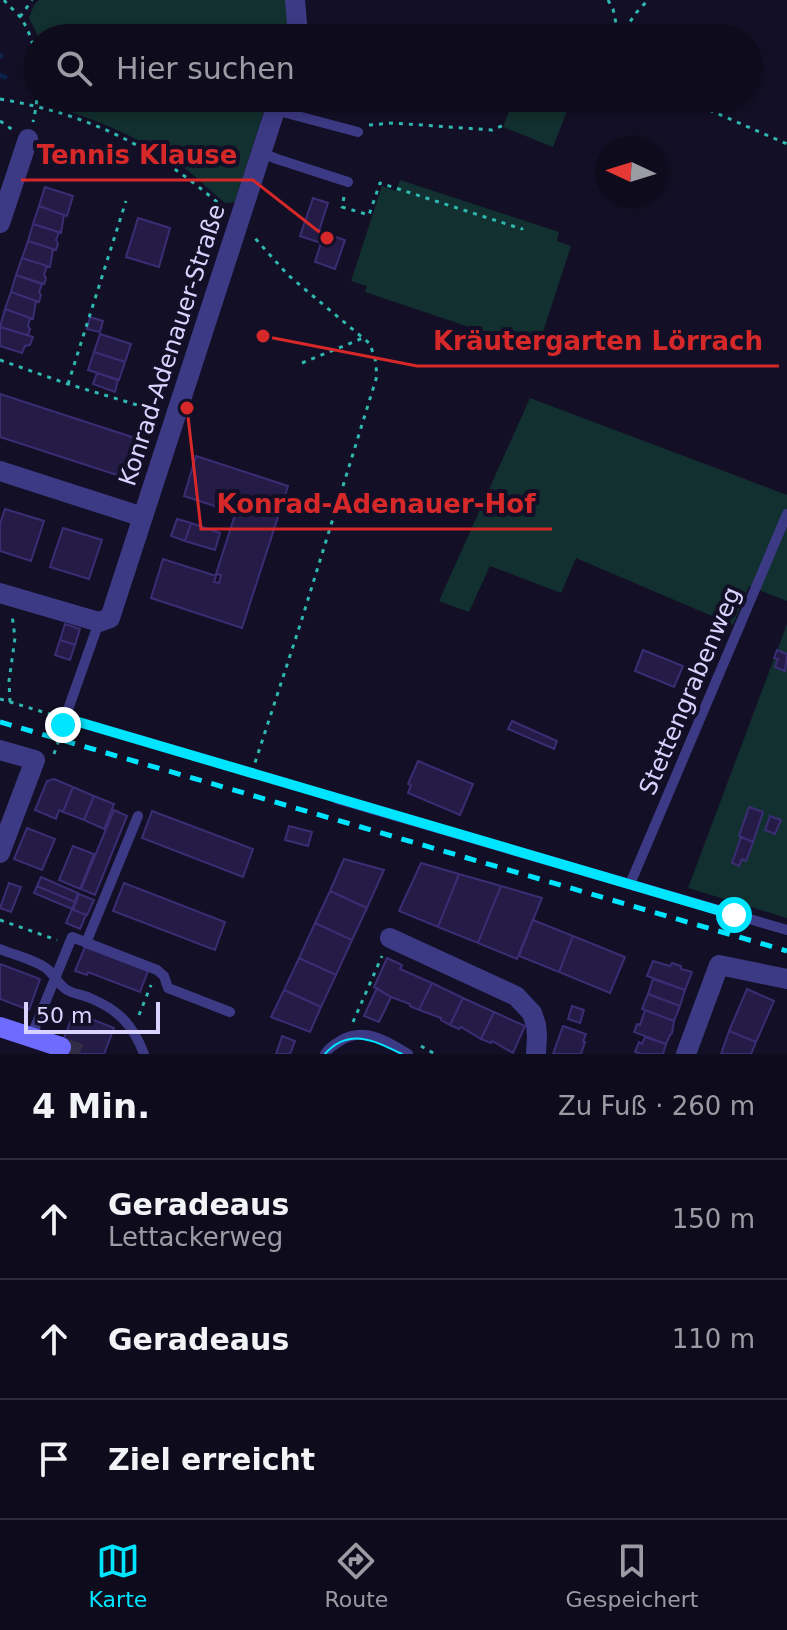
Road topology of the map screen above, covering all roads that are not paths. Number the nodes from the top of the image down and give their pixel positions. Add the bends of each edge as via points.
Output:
1 (295, 0) edge
2 (297, 24) edge
3 (275, 112) edge
4 (300, 112) edge
5 (358, 132) road end
6 (28, 139) dead end
7 (262, 153) junction
8 (348, 182) road end
9 (0, 223) edge
10 (0, 471) edge
11 (787, 514) edge
12 (143, 517) junction
13 (8, 596) edge
14 (99, 622) junction
15 (65, 718) road end
16 (0, 750) edge
17 (337, 799) road end
18 (138, 816) dead end
19 (0, 853) edge
20 (630, 884) junction
21 (787, 930) edge
22 (390, 938) road end
23 (86, 943) junction
24 (0, 949) edge
25 (56, 979) junction
26 (787, 979) edge
27 (230, 1012) dead end
28 (0, 1027) edge
29 (31, 1037) junction
30 (61, 1047) dead end
31 (144, 1054) edge
32 (325, 1054) edge
33 (408, 1054) edge
34 (536, 1054) edge
35 (686, 1054) edge

1 - 2 street
3 - 7 street, Konrad-Adenauer-Straße
4 - 5 lane
6 - 9 street
7 - 8 lane
7 - 12 street, Konrad-Adenauer-Straße
10 - 12 street
11 - 20 lane, Stettengrabenweg
12 - 14 street, Konrad-Adenauer-Straße via 110,618
13 - 14 street
14 - 15 lane
16 - 19 street via 35,760
17 - 20 lane
18 - 23 lane
20 - 21 lane
22 - 34 street via 516,996 532,1013
23 - 25 lane via 72,937
23 - 27 lane via 157,970 168,988
24 - 25 lane via 44,966
25 - 29 lane
25 - 31 lane via 128,1022
26 - 35 street via 719,965
28 - 29 main road
29 - 30 main road
32 - 33 lane via 354,1034 376,1036

